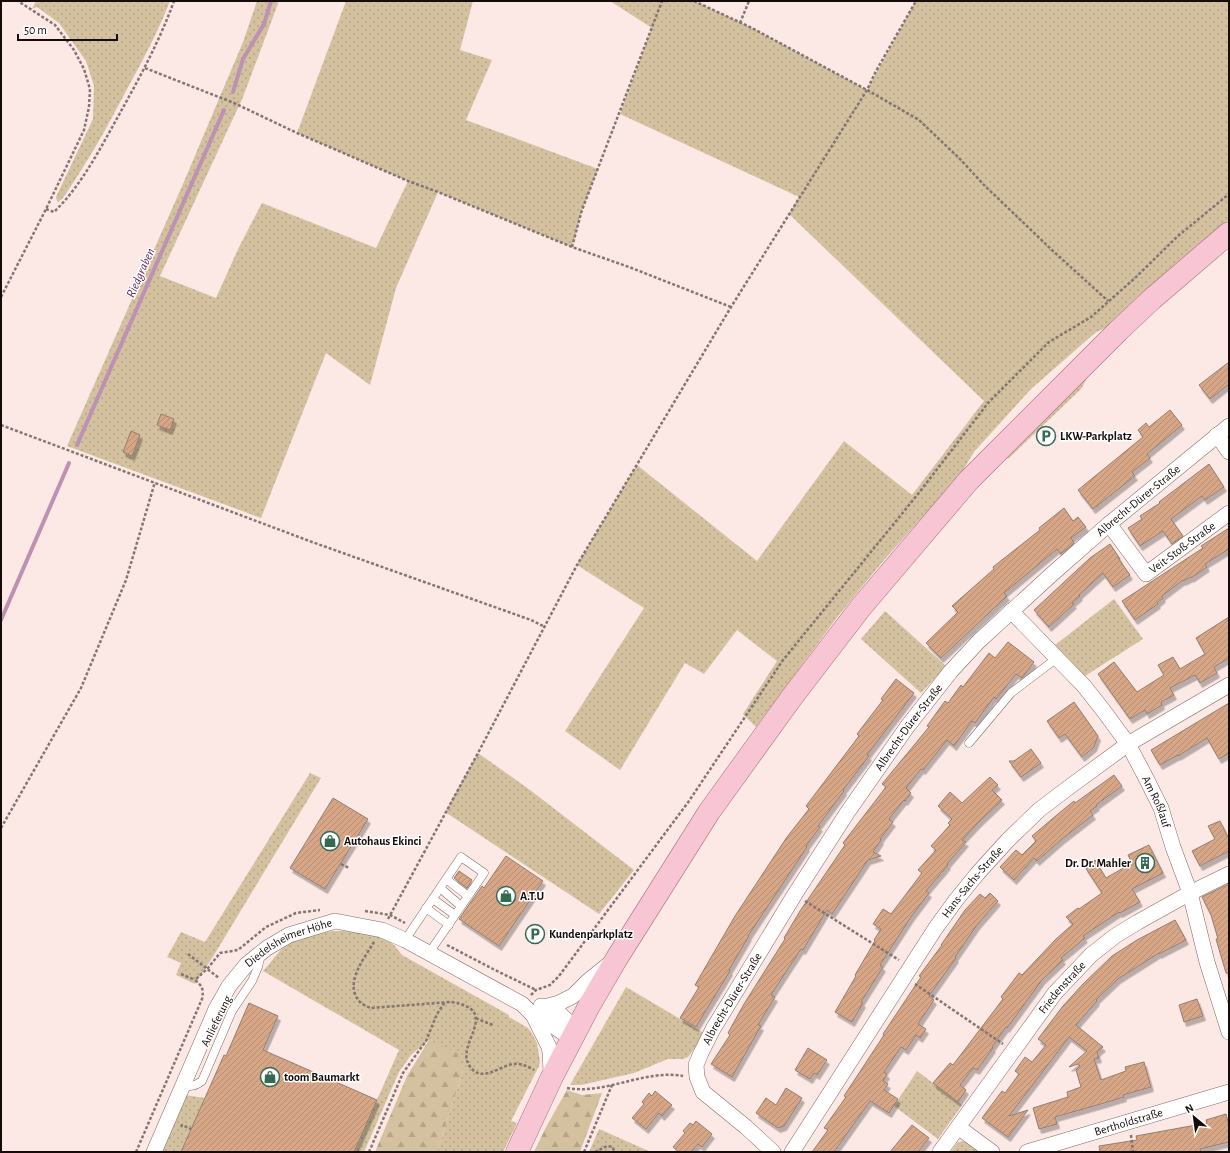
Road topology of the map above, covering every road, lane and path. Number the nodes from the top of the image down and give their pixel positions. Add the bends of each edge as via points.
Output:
1 (18, 1) edge
2 (174, 1) edge
3 (662, 1) edge
4 (694, 1) edge
5 (749, 1) edge
6 (916, 1) edge
7 (740, 23) junction
8 (145, 68) junction
9 (867, 90) junction
10 (46, 209) junction
11 (1229, 233) edge
12 (572, 247) junction
13 (1, 297) edge
14 (1108, 301) dead end
15 (732, 307) junction
16 (1, 425) edge
17 (1229, 426) edge
18 (1217, 435) junction
19 (1229, 452) edge
20 (155, 482) junction
21 (1229, 513) edge
22 (1109, 524) junction
23 (1011, 611) junction
24 (545, 627) junction
25 (1057, 658) junction
26 (1229, 685) edge
27 (969, 743) dead end
28 (1128, 744) junction
29 (1, 828) edge
30 (341, 864) dead end
31 (349, 868) dead end
32 (1229, 874) edge
33 (446, 879) junction
34 (440, 888) junction
35 (1190, 893) junction
36 (795, 894) junction
37 (468, 896) junction
38 (433, 899) junction
39 (461, 906) junction
40 (426, 908) junction
41 (455, 915) junction
42 (449, 925) junction
43 (413, 927) junction
44 (382, 930) junction
45 (405, 940) junction
46 (438, 940) junction
47 (261, 953) junction
48 (429, 953) junction
49 (188, 954) dead end
50 (617, 958) junction
51 (901, 962) dead end
52 (208, 968) junction
53 (181, 974) dead end
54 (904, 977) junction
55 (195, 980) junction
56 (229, 986) junction
57 (536, 990) dead end
58 (445, 1002) junction
59 (538, 1011) junction
60 (476, 1017) junction
61 (493, 1025) dead end
62 (1229, 1032) edge
63 (574, 1033) junction
64 (1005, 1046) dead end
65 (551, 1077) junction
66 (697, 1077) junction
67 (183, 1085) junction
68 (612, 1085) junction
69 (1229, 1092) edge
70 (958, 1127) junction
71 (191, 1129) dead end
72 (179, 1132) dead end
73 (1131, 1140) dead end
74 (136, 1152) edge
75 (154, 1152) edge
76 (369, 1152) edge
77 (517, 1152) edge
78 (584, 1152) edge
79 (595, 1152) edge
80 (614, 1152) edge
81 (773, 1152) edge
82 (792, 1152) edge
83 (940, 1152) edge
84 (992, 1152) edge
85 (1028, 1152) edge
86 (1133, 1152) edge

1 - 10 path via 55,25 74,50 84,69 90,89 84,130
2 - 8 path
3 - 12 path via 582,210
4 - 7 path
5 - 7 path
6 - 9 path
7 - 9 path
8 - 10 path via 102,146 66,199 54,212
8 - 12 path via 234,103 408,182
9 - 14 path via 919,120
9 - 15 path
10 - 13 path
11 - 50 main road via 1118,331 969,480 861,607 709,812
12 - 15 path
15 - 24 path via 577,565
16 - 20 path
17 - 18 street, Albrecht-Dürer-Straße
18 - 19 street
18 - 22 street, Albrecht-Dürer-Straße
20 - 24 path
20 - 29 path via 126,580 80,688
21 - 22 street, Veit-Stoß-Straße via 1146,574
22 - 23 street, Albrecht-Dürer-Straße
23 - 25 street, Am Roßlauf
23 - 36 street, Albrecht-Dürer-Straße via 951,671 928,700 864,788
24 - 43 path via 390,915
25 - 27 lane via 1011,693
25 - 28 street, Am Roßlauf via 1099,704
26 - 28 street, Hans-Sachs-Straße
28 - 35 street, Am Roßlauf via 1161,808
28 - 54 street, Hans-Sachs-Straße via 1039,810 1008,840 956,900
30 - 31 path
32 - 35 street, Friedenstraße
33 - 34 lane
33 - 37 lane
33 - 37 lane via 461,857 484,872
34 - 38 lane
34 - 39 lane
35 - 62 street, Am Roßlauf via 1207,962
35 - 70 street, Friedenstraße via 1115,936 1091,955 1055,993
36 - 51 path
36 - 66 street, Albrecht-Dürer-Straße via 710,1035 696,1065
37 - 39 lane
38 - 40 lane
38 - 41 lane
39 - 41 lane
40 - 42 lane
40 - 43 lane
41 - 42 lane
42 - 46 lane
43 - 45 lane
44 - 45 street, Diedelsheimer Höhe
44 - 47 street, Diedelsheimer Höhe via 335,921 289,935
44 - 58 path via 358,968 354,980 354,992 361,1003 371,1008
45 - 48 street, Diedelsheimer Höhe
46 - 48 lane
46 - 57 path
47 - 56 street, Diedelsheimer Höhe via 247,964
47 - 67 lane, Anlieferung via 252,981 232,1011 202,1081 196,1085
48 - 59 street, Diedelsheimer Höhe
49 - 52 path
50 - 59 street via 573,996
50 - 63 main road
52 - 55 path
52 - 56 path
53 - 55 path
54 - 64 path
54 - 82 street, Hans-Sachs-Straße
55 - 74 path via 202,985 202,999
56 - 67 street, Diedelsheimer Höhe via 216,1009
58 - 60 path via 463,1004 471,1009
58 - 76 path via 426,1041 403,1073
59 - 63 street via 550,1024
59 - 65 street via 549,1047
60 - 61 path
60 - 65 path via 466,1054 467,1063 474,1071 484,1074 513,1064 524,1065
63 - 65 main road
65 - 68 path via 580,1090
65 - 77 main road
66 - 68 path via 656,1074
66 - 81 street, Albrecht-Dürer-Straße via 703,1092
67 - 75 street, Diedelsheimer Höhe
68 - 78 path
69 - 85 street, Bertholdstraße
70 - 83 street, Friedenstraße
70 - 84 street
71 - 72 path via 182,1125
73 - 86 path
79 - 80 path via 607,1146 613,1147

